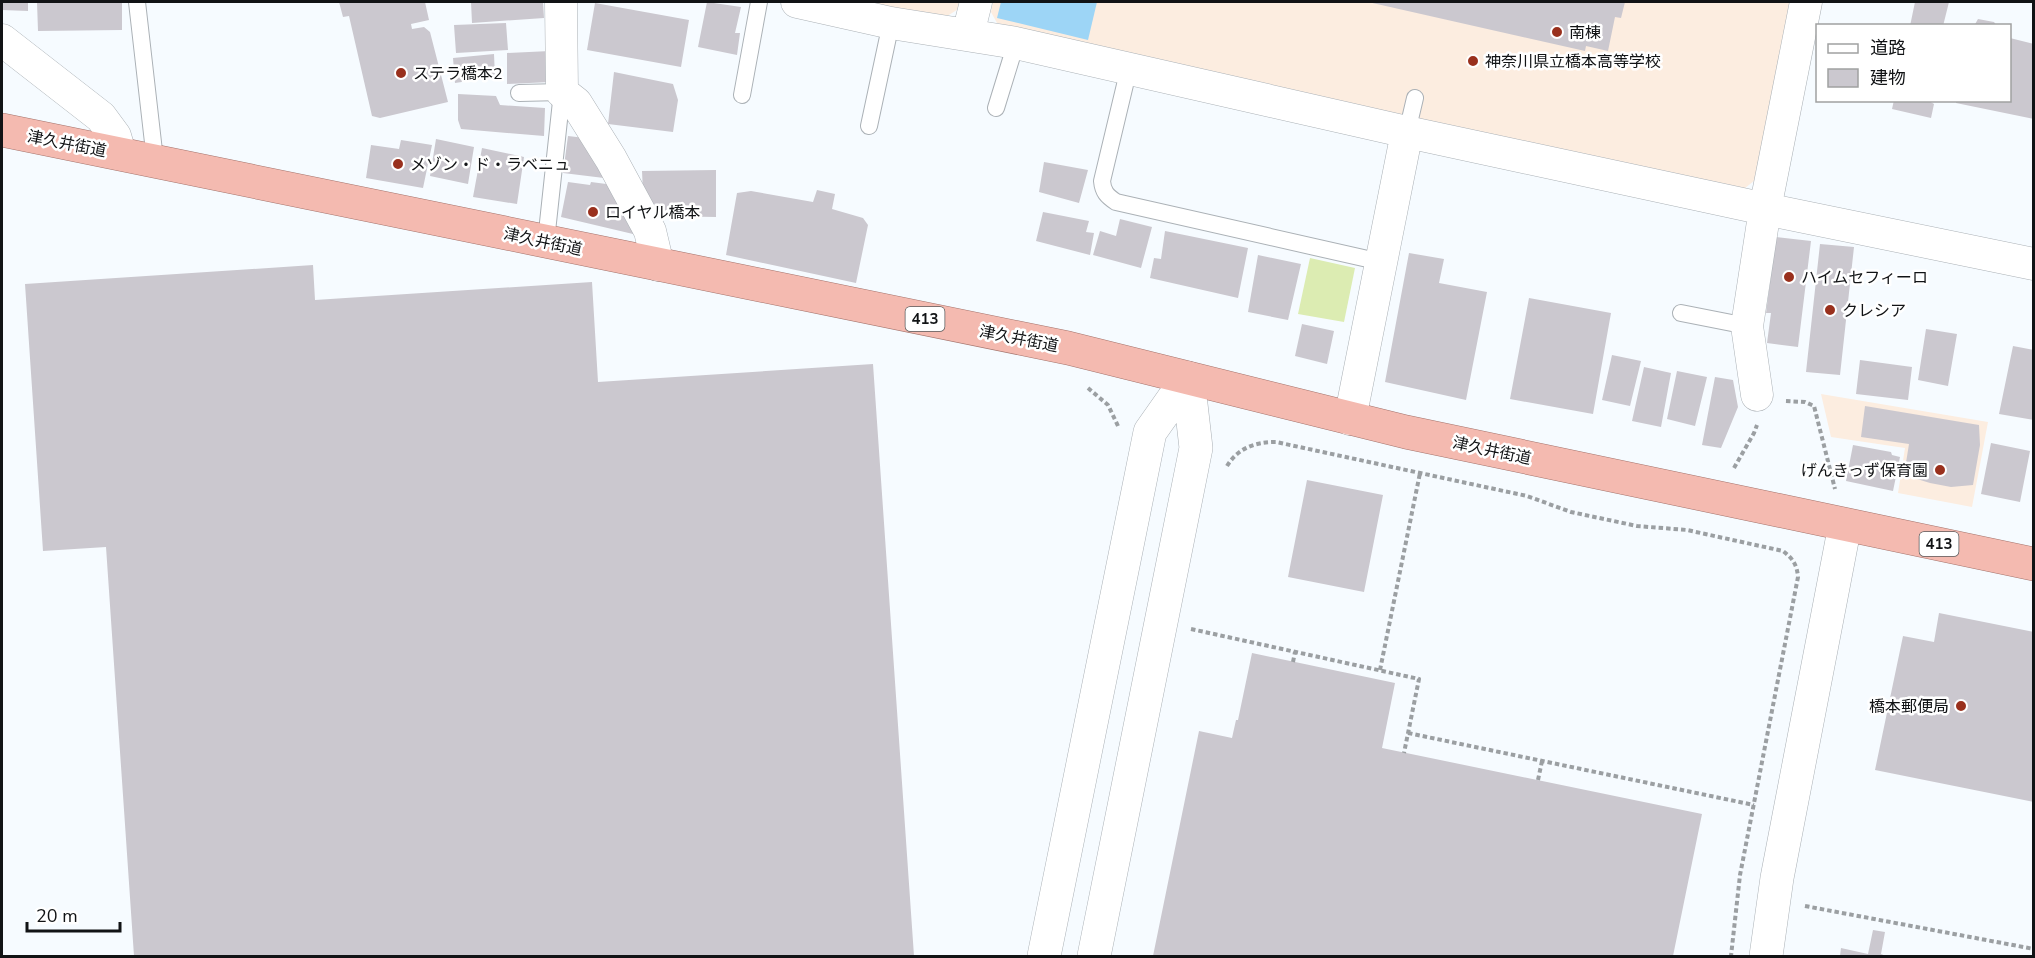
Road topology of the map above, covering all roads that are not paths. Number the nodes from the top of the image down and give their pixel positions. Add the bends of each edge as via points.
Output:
1 (137, 2) edge
2 (561, 2) edge
3 (759, 2) edge
4 (797, 2) edge
5 (976, 2) edge
6 (1806, 2) edge
7 (891, 23) junction
8 (968, 34) junction
9 (2, 40) edge
10 (1016, 43) junction
11 (1129, 68) junction
12 (562, 92) junction
13 (519, 93) dead end
14 (742, 95) dead end
15 (1415, 98) dead end
16 (996, 108) dead end
17 (869, 126) dead end
18 (2, 130) edge
19 (1407, 132) junction
20 (120, 153) junction
21 (155, 160) junction
22 (1765, 209) junction
23 (546, 242) junction
24 (1381, 262) junction
25 (2034, 264) edge
26 (658, 265) junction
27 (1681, 313) dead end
28 (1747, 326) junction
29 (1188, 378) junction
30 (1758, 396) road end
31 (1350, 418) junction
32 (1845, 525) junction
33 (2034, 564) edge
34 (1044, 957) edge
35 (1094, 957) edge
36 (1766, 957) edge

1 - 21 lane
2 - 12 street
3 - 14 lane
4 - 7 street
5 - 8 street
6 - 22 street
7 - 8 street
7 - 17 lane
8 - 10 street
9 - 20 street via 101,117 115,135
10 - 11 street
10 - 16 lane
11 - 19 street
11 - 24 lane via 1102,181 1108,197 1116,202
12 - 13 lane
12 - 23 lane
12 - 26 street via 576,104 650,231
15 - 19 lane
18 - 20 highway, 津久井街道 / 413
19 - 22 street
19 - 24 street
20 - 21 highway, 津久井街道 / 413
21 - 23 highway, 津久井街道 / 413
22 - 25 street
22 - 28 street
23 - 26 highway, 津久井街道 / 413
24 - 31 street
26 - 29 highway, 津久井街道 / 413 via 1068,348
27 - 28 lane
28 - 30 street
29 - 31 highway, 津久井街道 / 413
29 - 34 street via 1150,432
29 - 35 street via 1196,448
31 - 32 highway, 津久井街道 / 413
32 - 33 highway, 津久井街道 / 413
32 - 36 street via 1779,866

